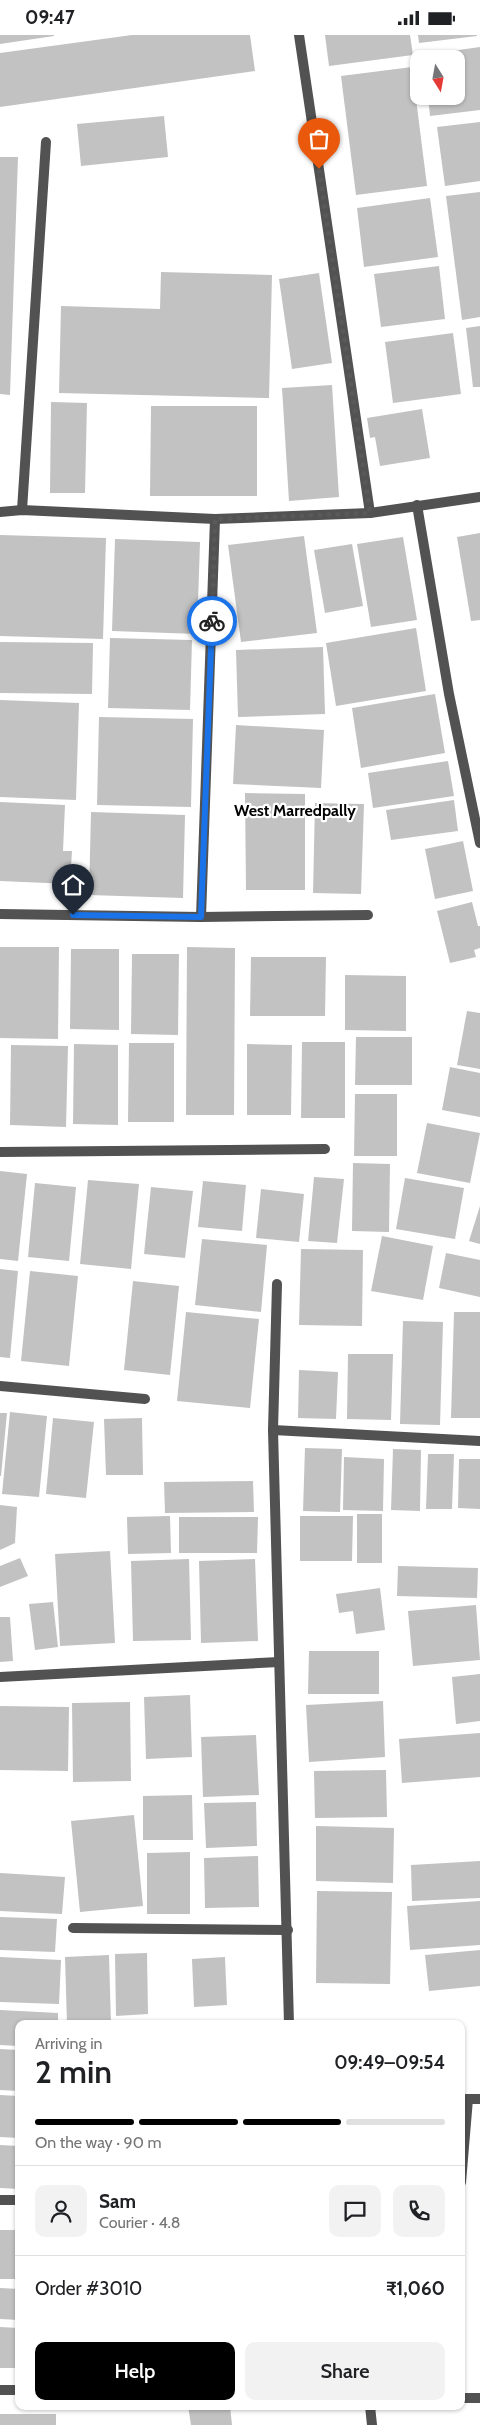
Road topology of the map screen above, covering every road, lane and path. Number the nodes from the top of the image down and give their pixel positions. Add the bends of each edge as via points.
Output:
1 (299, 35) edge
2 (46, 142) dead end
3 (480, 497) edge
4 (417, 505) junction
5 (22, 510) junction
6 (0, 511) edge
7 (370, 513) junction
8 (215, 519) junction
9 (480, 843) edge
10 (0, 914) edge
11 (368, 915) dead end
12 (201, 917) junction
13 (325, 1149) dead end
14 (0, 1151) edge
15 (277, 1284) dead end
16 (0, 1386) edge
17 (144, 1399) dead end
18 (273, 1430) junction
19 (480, 1441) edge
20 (278, 1661) junction
21 (0, 1677) edge
22 (73, 1927) dead end
23 (288, 1930) junction
24 (289, 2020) edge
25 (465, 2099) edge
26 (480, 2099) edge
27 (0, 2200) edge
28 (15, 2201) edge
29 (0, 2390) edge
30 (15, 2390) edge
31 (465, 2398) edge
32 (480, 2398) edge
33 (370, 2410) edge
34 (372, 2425) edge

1 - 7 street
2 - 5 street
3 - 4 street
4 - 7 street
4 - 9 street via 449,694
5 - 6 street
5 - 8 street
7 - 8 street
8 - 12 street
10 - 12 street
11 - 12 street
13 - 14 street
15 - 18 street
16 - 17 street
18 - 19 street
18 - 20 street
20 - 21 street
20 - 23 street
22 - 23 street
23 - 24 street
25 - 26 street
27 - 28 street
29 - 30 street
31 - 32 street
33 - 34 street

